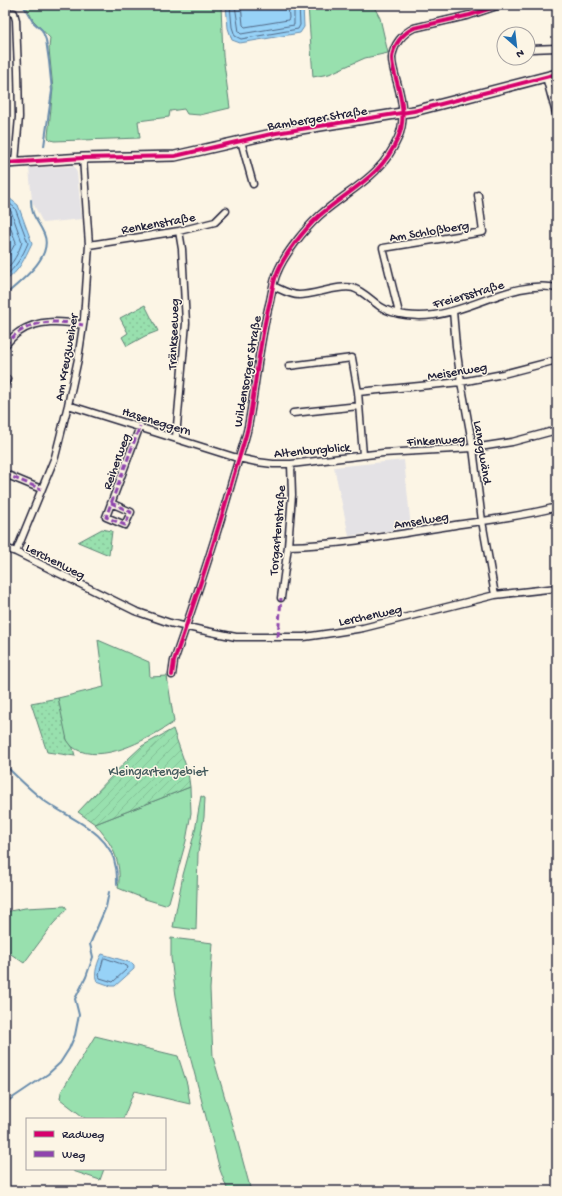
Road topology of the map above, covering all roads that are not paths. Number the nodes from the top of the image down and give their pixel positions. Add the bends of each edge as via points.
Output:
1 (500, 5) edge
2 (5, 13) edge
3 (557, 48) edge
4 (536, 49) edge
5 (557, 74) edge
6 (546, 77) junction
7 (403, 113) junction
8 (557, 117) edge
9 (241, 141) junction
10 (83, 158) junction
11 (15, 162) junction
12 (5, 163) edge
13 (253, 184) dead end
14 (478, 194) dead end
15 (226, 211) dead end
16 (179, 231) junction
17 (89, 245) junction
18 (273, 286) junction
19 (557, 288) edge
20 (453, 311) junction
21 (398, 313) junction
22 (83, 325) junction
23 (5, 345) edge
24 (557, 360) edge
25 (289, 366) dead end
26 (5, 378) edge
27 (461, 382) junction
28 (5, 384) edge
29 (358, 392) junction
30 (68, 405) junction
31 (359, 406) junction
32 (293, 413) dead end
33 (140, 426) junction
34 (557, 430) edge
35 (176, 438) junction
36 (473, 448) junction
37 (363, 455) junction
38 (239, 458) junction
39 (291, 464) junction
40 (5, 474) edge
41 (41, 490) junction
42 (111, 503) dead end
43 (557, 507) edge
44 (482, 521) junction
45 (288, 546) junction
46 (5, 548) edge
47 (16, 552) junction
48 (557, 588) edge
49 (495, 595) junction
50 (281, 598) dead end
51 (186, 627) junction
52 (172, 675) dead end

1 - 7 street, Wildensorger Straße via 470,16 408,30 393,52 392,60
2 - 11 street via 14,13 16,20 19,117
3 - 4 street
5 - 6 main road, Bamberger Straße
6 - 7 main road, Bamberger Straße
6 - 8 street
7 - 9 main road, Bamberger Straße via 314,126
7 - 18 street, Wildensorger Straße via 399,137 390,156 376,173 318,217 299,238 286,255
9 - 10 main road, Bamberger Straße via 175,156
9 - 13 street
10 - 11 main road, Bamberger Straße
10 - 17 street, Am Kreuzweiher
11 - 12 main road, Bamberger Straße
14 - 21 street, Am Schloßberg via 482,232 383,248
15 - 16 street, Renkenstraße via 215,222
16 - 17 street, Renkenstraße
16 - 35 street, Tränkseeweg via 186,323
17 - 22 street, Am Kreuzweiher
18 - 21 street, Freiersstraße via 298,295 353,288 382,308
18 - 38 street, Wildensorger Straße via 247,429
19 - 20 street, Freiersstraße via 547,286 521,289
20 - 21 street, Freiersstraße via 411,316
20 - 27 street, Langgwänd
22 - 23 street via 52,322 31,326 18,332
22 - 30 street, Am Kreuzweiher
24 - 27 street, Meisenweg
25 - 29 street, Altenburgblick via 352,358
26 - 28 street
27 - 29 street, Meisenweg
27 - 36 street, Langgwänd
29 - 31 street, Altenburgblick
30 - 33 street, Haseneggern
30 - 41 street, Am Kreuzweiher via 55,457
31 - 32 street
31 - 37 street, Altenburgblick
33 - 35 street, Haseneggern
33 - 42 street, Reiherweg
34 - 36 street, Finkenweg via 512,442
35 - 38 street, Haseneggern
36 - 37 street, Finkenweg
36 - 44 street, Langgwänd
37 - 39 street, Altenburgblick
38 - 39 street, Altenburgblick via 273,464
38 - 51 street, Wildensorger Straße
39 - 45 street, Torgartenstraße via 292,495
40 - 41 street
41 - 47 street, Am Kreuzweiher
43 - 44 street, Amselweg
44 - 45 street, Amselweg via 335,544
44 - 49 street, Langgwänd
45 - 50 street, Torgartenstraße
46 - 47 street, Lerchenweg
47 - 51 street, Lerchenweg via 135,611
48 - 49 street, Lerchenweg
49 - 51 street, Lerchenweg via 363,628 304,637 236,637
51 - 52 street

